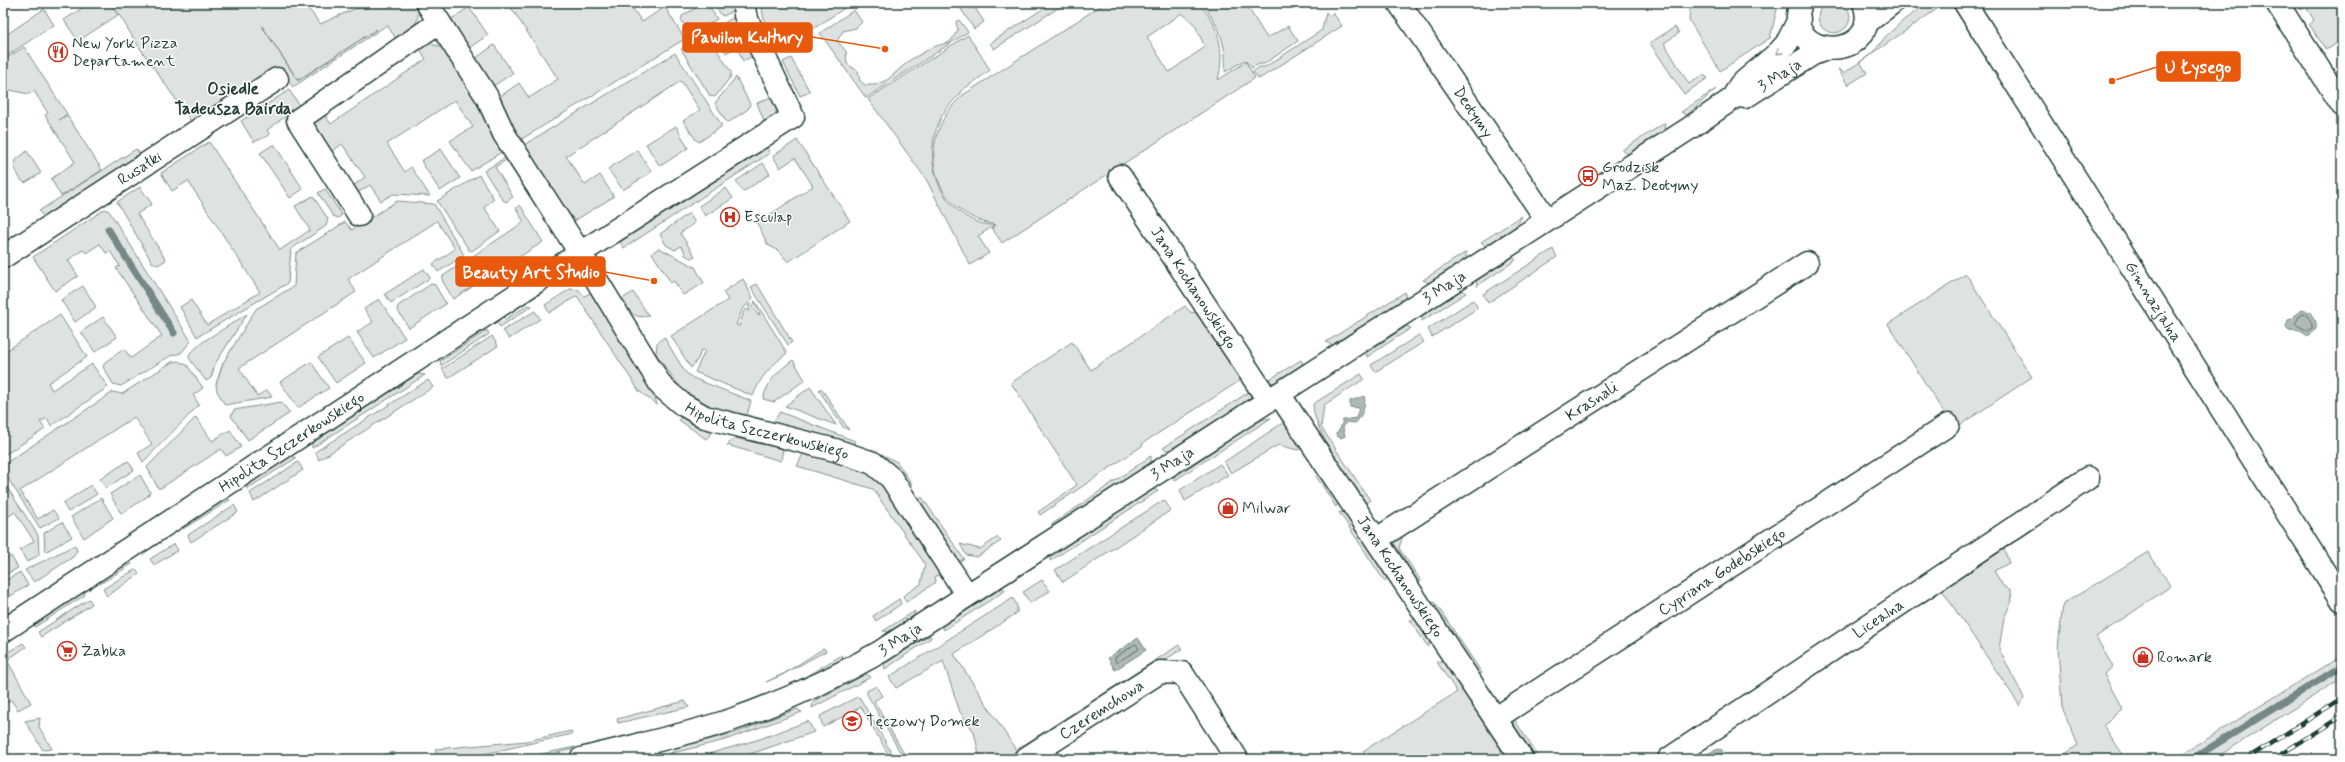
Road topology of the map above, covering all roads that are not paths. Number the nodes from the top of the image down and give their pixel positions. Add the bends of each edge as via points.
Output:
1 (427, 3) edge
2 (744, 3) edge
3 (1399, 3) edge
4 (1892, 3) edge
5 (1965, 3) edge
6 (2277, 3) edge
7 (1798, 9) edge
8 (1865, 13) edge
9 (439, 22) junction
10 (1826, 49) junction
11 (277, 79) dead end
12 (1732, 99) junction
13 (2342, 106) edge
14 (1120, 176) dead end
15 (359, 215) dead end
16 (1547, 220) junction
17 (580, 253) junction
18 (3, 257) edge
19 (1807, 264) dead end
20 (1274, 397) junction
21 (1948, 425) dead end
22 (2088, 478) dead end
23 (1377, 539) junction
24 (968, 595) junction
25 (2342, 600) edge
26 (3, 631) edge
27 (1496, 718) junction
28 (641, 751) edge
29 (581, 759) edge
30 (1025, 759) edge
31 (1237, 759) edge
32 (1522, 759) edge
33 (1669, 759) edge

1 - 9 street
2 - 17 street, Hipolita Szczerkowskiego via 745,15 793,118
3 - 16 street, Deotymy
4 - 8 street
5 - 25 street, Gimnazjalna
6 - 13 street
7 - 10 street via 1801,28 1808,39
7 -> 12 street, 3 Maja via 1782,48 1740,85
8 - 10 street, 3 Maja via 1857,40 1848,46
9 - 15 street via 298,120
9 - 17 street via 487,97 504,134
10 - 12 street, 3 Maja via 1813,54 1746,97
11 - 18 street, Rusałki
12 - 16 street, 3 Maja
14 - 20 street, Jana Kochanowskiego
16 - 20 street, 3 Maja
17 - 24 street, Hipolita Szczerkowskiego via 662,387 682,404 705,417 835,450 873,463 891,478
17 - 26 street, Hipolita Szczerkowskiego
19 - 23 street, Krasnali
20 - 23 street, Jana Kochanowskiego
20 - 24 street, 3 Maja
21 - 27 street, Cypriana Godebskiego
22 - 33 street, Licealna
23 - 27 street, Jana Kochanowskiego
24 - 28 street, 3 Maja via 846,672 730,720
27 - 32 street, Jana Kochanowskiego
28 - 29 street, 3 Maja
30 - 31 street, Czeremchowa via 1160,672 1182,673

